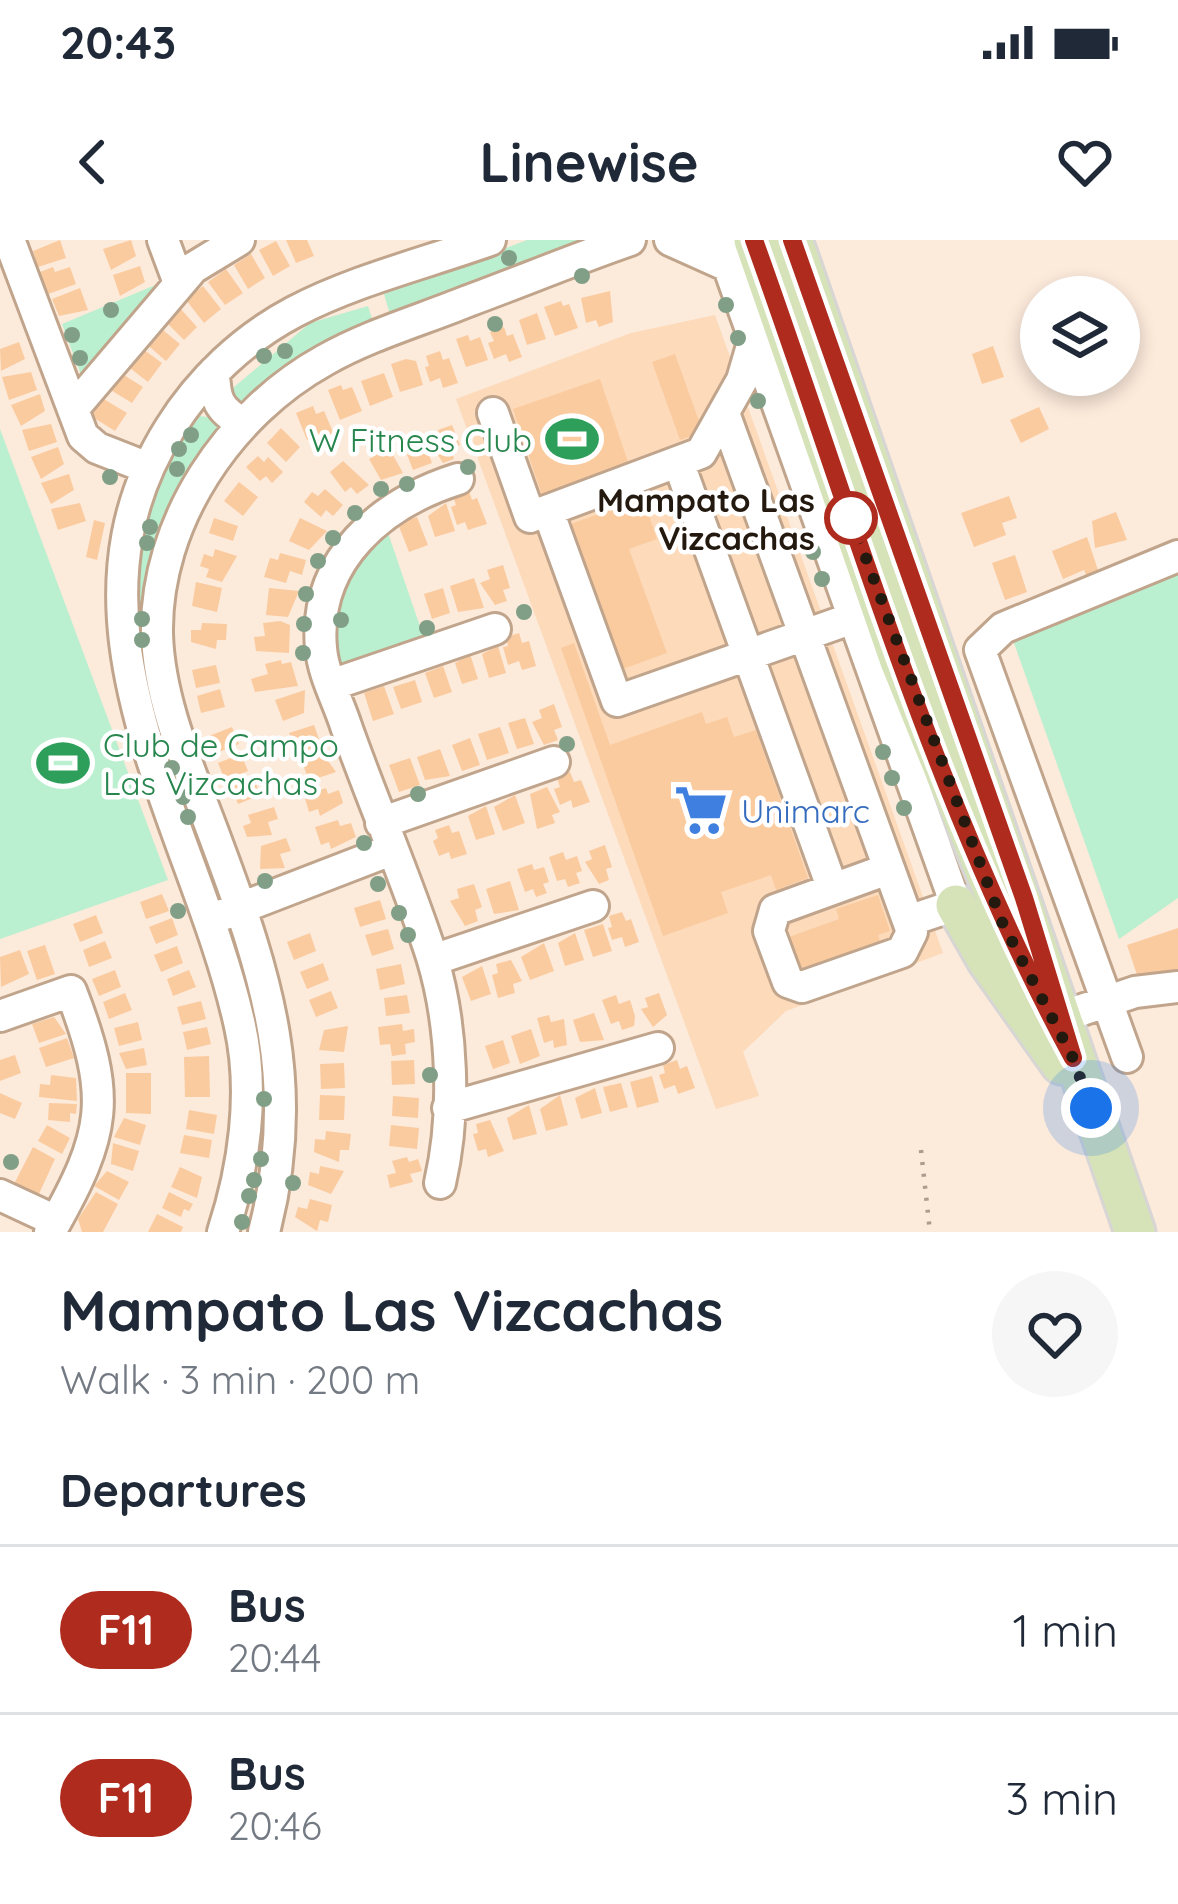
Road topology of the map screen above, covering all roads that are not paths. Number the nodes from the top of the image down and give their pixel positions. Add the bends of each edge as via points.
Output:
1 (163, 240) edge
2 (239, 240) edge
3 (490, 240) edge
4 (630, 240) edge
5 (670, 240) edge
6 (792, 240) edge
7 (8, 242) edge
8 (734, 248) edge
9 (178, 283) junction
10 (355, 288) junction
11 (371, 339) junction
12 (754, 339) junction
13 (214, 372) junction
14 (74, 409) junction
15 (493, 412) dead end
16 (724, 412) junction
17 (243, 423) junction
18 (680, 464) junction
19 (148, 468) junction
20 (458, 479) dead end
21 (548, 511) junction
22 (1178, 556) edge
23 (853, 618) junction
24 (495, 629) dead end
25 (802, 637) junction
26 (748, 656) junction
27 (331, 685) junction
28 (554, 762) dead end
29 (1019, 764) junction
30 (978, 768) junction
31 (1032, 799) junction
32 (995, 818) junction
33 (386, 837) junction
34 (888, 868) junction
35 (832, 887) junction
36 (956, 905) junction
37 (593, 906) dead end
38 (241, 908) junction
39 (1013, 910) junction
40 (208, 919) junction
41 (908, 921) junction
42 (433, 960) junction
43 (1178, 987) edge
44 (1106, 1002) junction
45 (0, 1016) edge
46 (1060, 1017) junction
47 (658, 1048) dead end
48 (1127, 1057) dead end
49 (1073, 1058) junction
50 (448, 1108) junction
51 (1091, 1108) junction
52 (440, 1183) dead end
53 (0, 1195) edge
54 (53, 1227) edge
55 (223, 1232) edge
56 (264, 1232) edge
57 (1135, 1232) edge

1 - 9 street
2 - 9 street
3 - 10 street
4 - 11 street
5 - 8 street
6 - 30 main road
7 - 14 street
8 - 12 street
8 - 39 main road via 900,661
9 - 14 street
10 - 11 street via 374,311
10 - 13 street via 265,329
11 - 17 street via 307,370
12 - 16 street
12 - 23 street
13 - 17 street via 215,400
13 - 19 street
14 - 19 street via 83,436 98,448
15 - 21 street via 530,517
16 - 18 street via 709,445
16 - 25 street
17 - 38 street via 181,522 157,636 174,720
18 - 21 street
18 - 26 street
19 - 40 street via 124,547 120,634
20 - 27 street via 398,502 348,552 332,578 320,630
21 - 26 street via 617,701
22 - 29 street via 988,639 980,650 984,667
23 - 25 street
23 - 36 street
24 - 27 street
25 - 26 street
25 - 34 street
26 - 35 street
27 - 33 street
28 - 33 street
29 - 30 street via 996,760
29 - 31 street
30 - 32 main road
31 - 32 street
31 - 44 street
32 - 39 main road
33 - 38 street
33 - 42 street
34 - 35 street
34 - 41 street
35 - 41 street via 771,916 780,972 794,986 902,952 913,939
36 - 39 main road via 976,922
36 - 41 street
36 - 51 main road
37 - 42 street
38 - 40 street
38 - 56 street via 272,1007 281,1082 279,1157
39 - 46 main road
39 - 49 main road
40 - 55 street via 245,1064 244,1139
42 - 50 street
43 - 44 street
44 - 46 street
44 - 48 street
45 - 54 street via 71,991 99,1074 96,1136
46 - 49 main road
47 - 50 street
49 - 51 main road
50 - 52 street
51 - 57 main road
53 - 54 street

